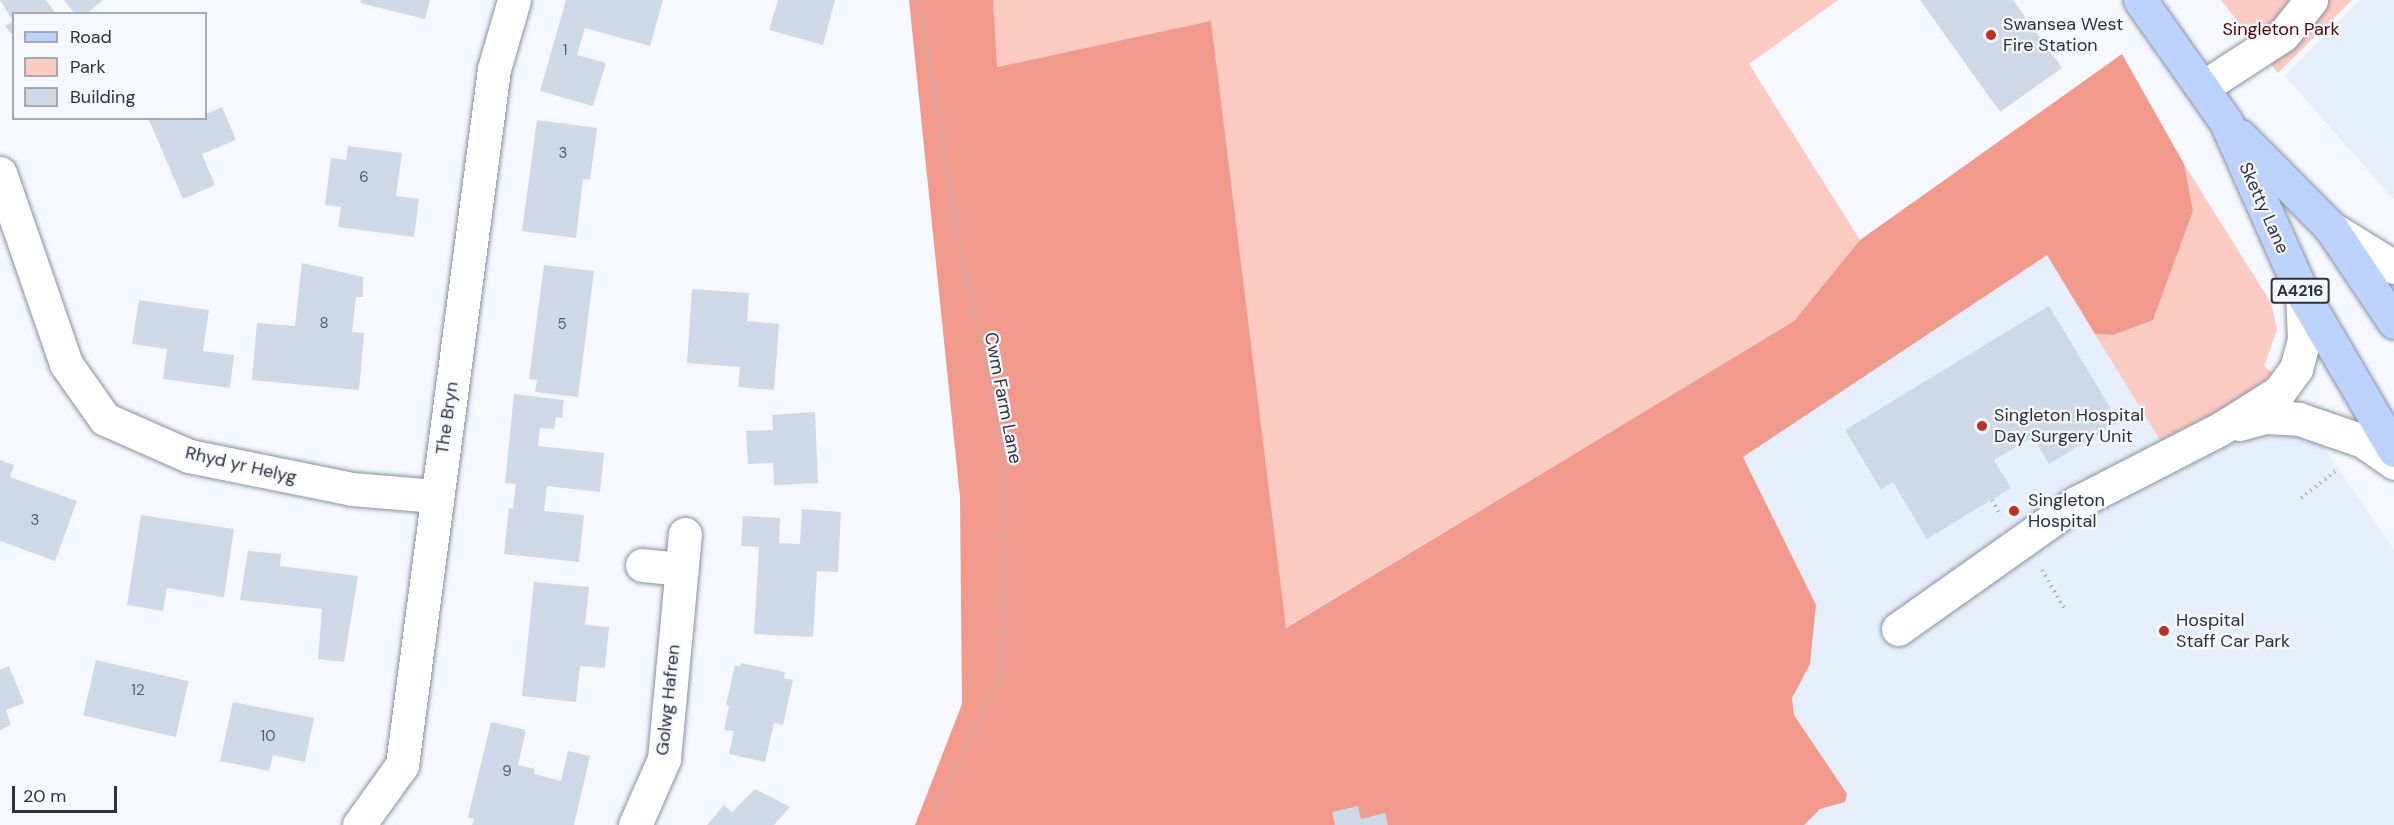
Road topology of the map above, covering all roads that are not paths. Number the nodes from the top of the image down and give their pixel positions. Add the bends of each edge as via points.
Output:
1 (514, 0) edge
2 (2140, 0) edge
3 (2310, 0) edge
4 (2203, 87) junction
5 (2226, 122) junction
6 (0, 173) edge
7 (2331, 228) junction
8 (2394, 267) edge
9 (2302, 293) junction
10 (2394, 322) edge
11 (2220, 429) junction
12 (2394, 450) edge
13 (2394, 463) edge
14 (436, 496) junction
15 (685, 534) dead end
16 (642, 565) dead end
17 (682, 569) junction
18 (1898, 629) dead end
19 (359, 825) edge
20 (635, 825) edge

1 - 14 street, The Bryn via 494,69
2 - 4 main road, Sketty Lane / A4216
3 - 4 street via 2283,35
4 - 5 main road, Sketty Lane / A4216
5 - 7 main road, Sketty Lane / A4216
5 - 9 main road, Sketty Lane / A4216
6 - 14 street, Rhyd yr Helyg via 66,364 105,419 189,456 352,489
7 - 8 street
7 - 10 main road, Sketty Lane / A4216
9 - 11 street via 2304,340 2296,369 2279,392
9 - 12 main road, Sketty Lane / A4216
11 - 13 street via 2265,417 2299,418 2363,441
11 - 18 street via 2076,503
14 - 19 street, The Bryn via 402,765
15 - 17 street, Golwg Hafren
16 - 17 street
17 - 20 street, Golwg Hafren via 664,759

